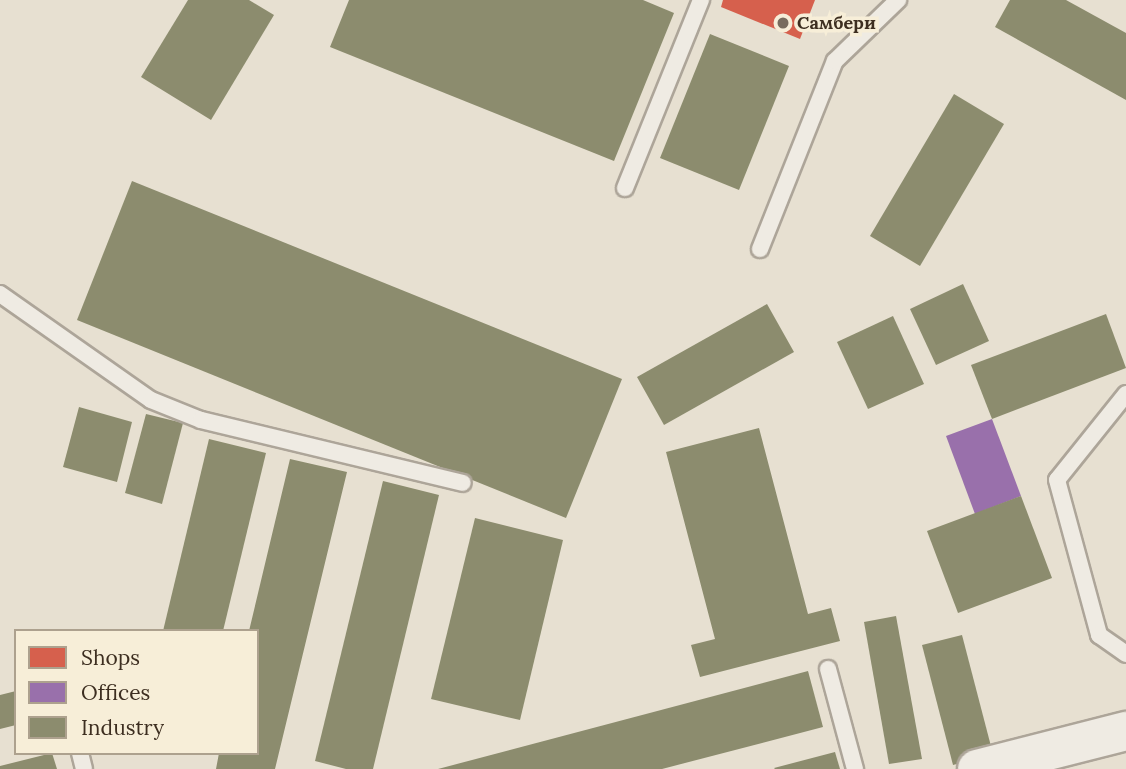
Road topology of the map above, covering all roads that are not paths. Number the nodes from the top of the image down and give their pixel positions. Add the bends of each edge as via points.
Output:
1 (701, 0) edge
2 (898, 0) edge
3 (625, 188) dead end
4 (760, 249) dead end
5 (0, 294) edge
6 (1126, 394) edge
7 (463, 484) dead end
8 (1126, 654) edge
9 (828, 668) dead end
10 (1126, 731) edge
11 (855, 769) edge
12 (980, 769) edge

1 - 3 lane
2 - 4 lane via 835,61
5 - 7 lane via 151,400 201,420
6 - 8 lane via 1057,480 1099,635
9 - 11 lane
10 - 12 street

